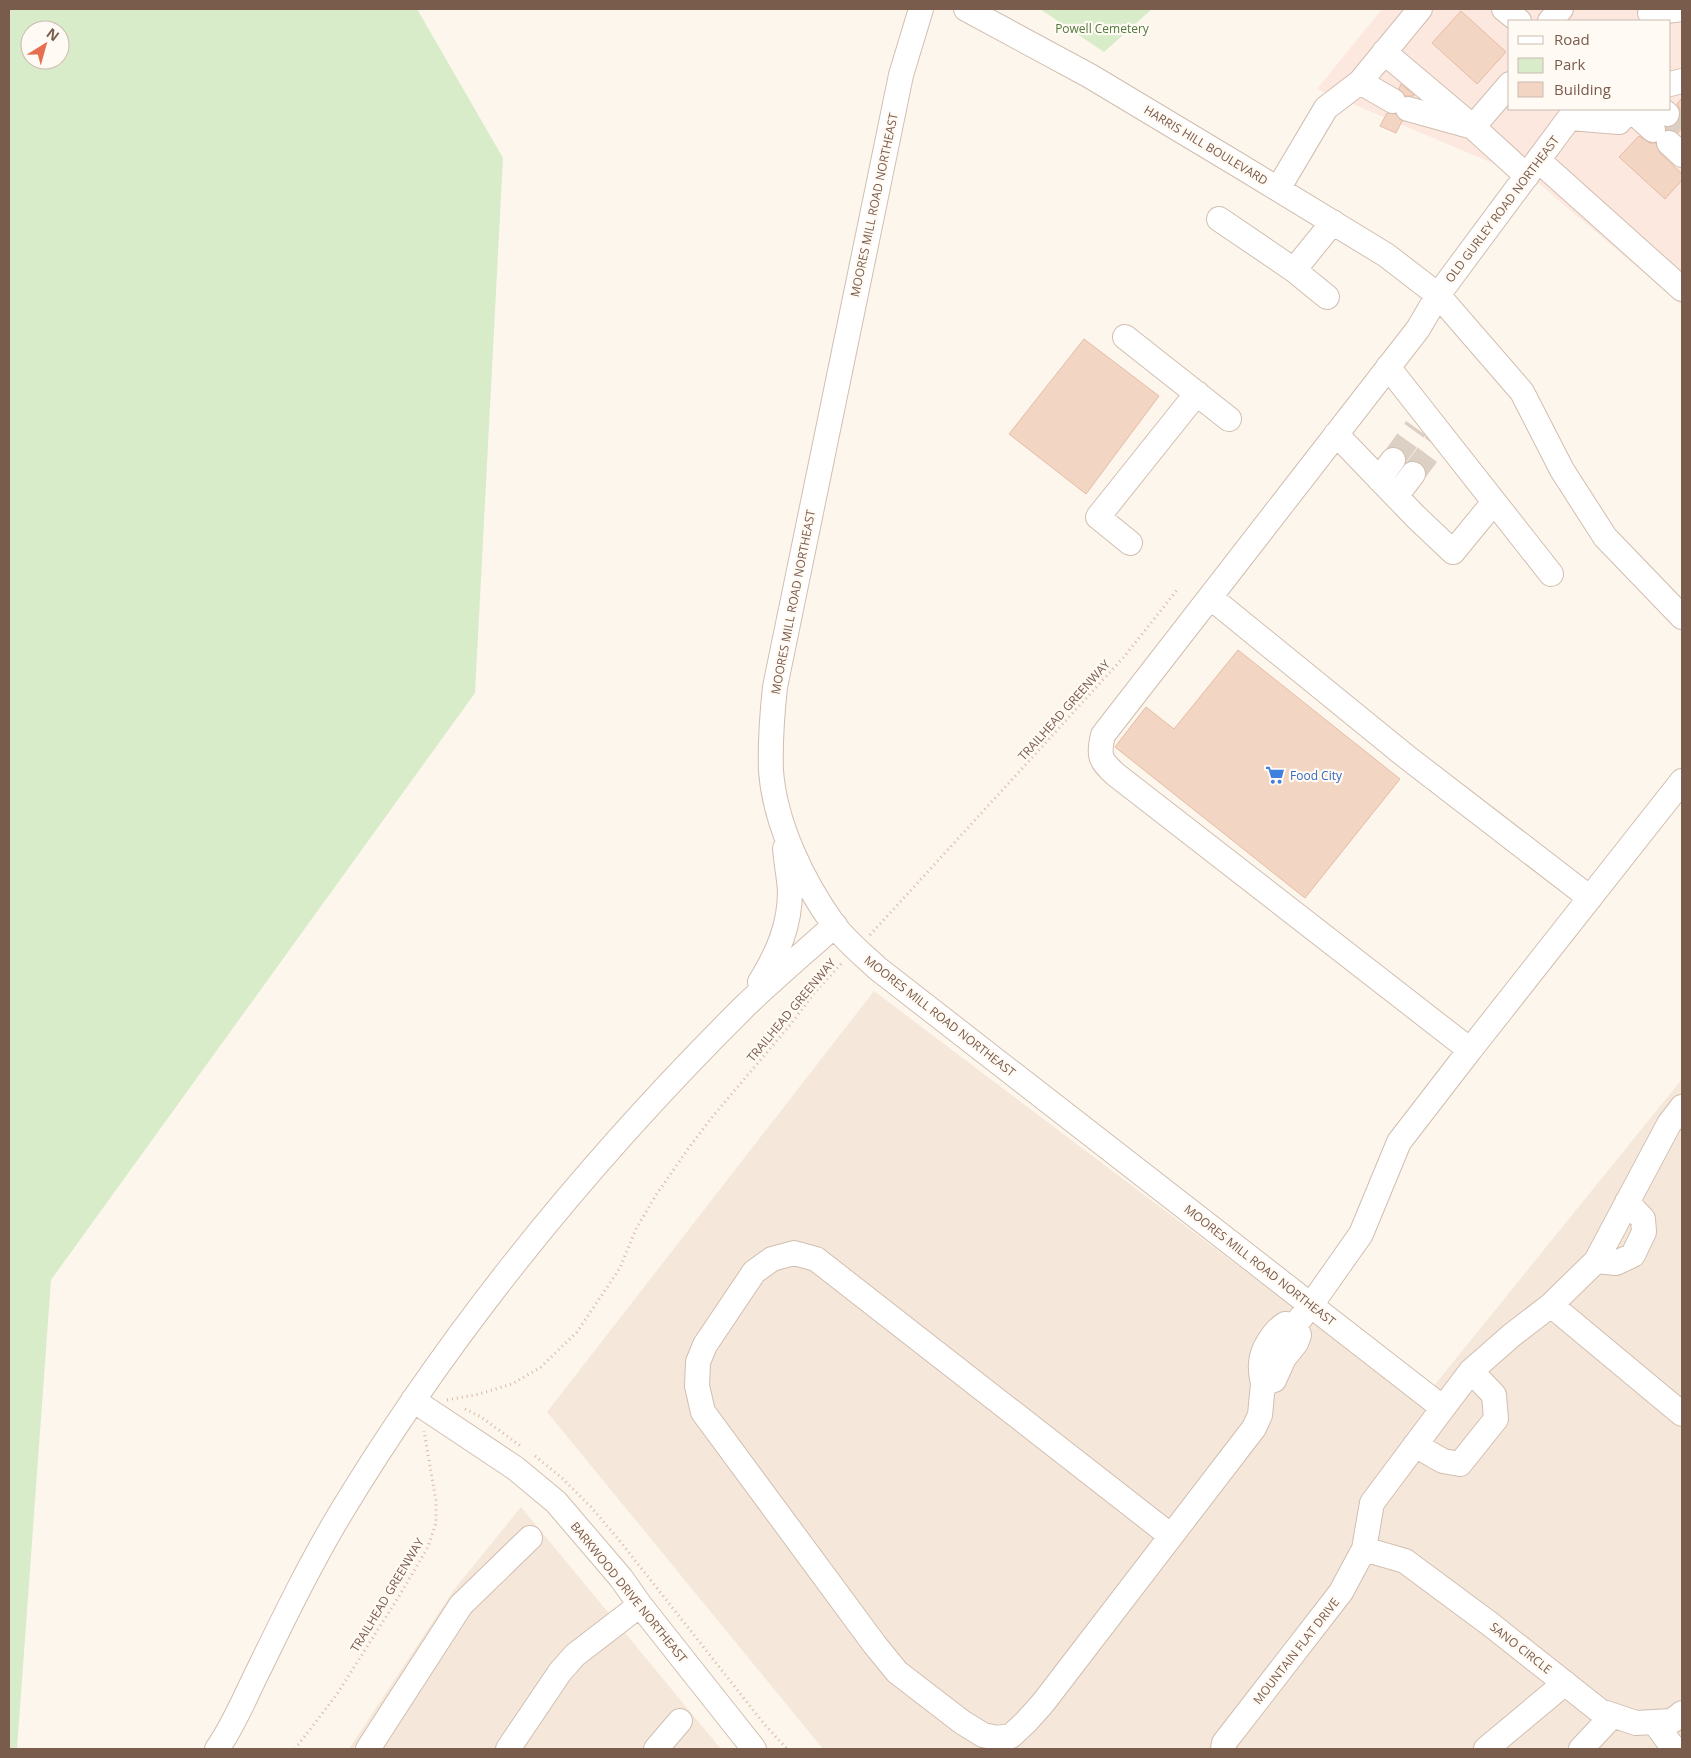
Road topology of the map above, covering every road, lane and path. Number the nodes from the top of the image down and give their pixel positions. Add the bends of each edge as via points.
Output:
1 (921, 9) edge
2 (966, 9) edge
3 (1002, 9) edge
4 (1420, 9) edge
5 (1504, 9) edge
6 (1527, 9) edge
7 (1560, 9) edge
8 (1682, 9) edge
9 (1648, 14) edge
10 (1517, 20) edge
11 (1519, 20) edge
12 (1551, 20) edge
13 (1030, 43) junction
14 (1384, 52) junction
15 (1360, 82) junction
16 (1508, 86) edge
17 (1629, 110) edge
18 (1632, 110) edge
19 (1573, 113) edge
20 (1473, 127) junction
21 (1667, 130) edge
22 (1533, 168) junction
23 (1278, 189) junction
24 (1219, 219) dead end
25 (1333, 222) junction
26 (1294, 270) junction
27 (1682, 289) edge
28 (1438, 294) junction
29 (1327, 297) dead end
30 (1125, 338) dead end
31 (1388, 367) junction
32 (1197, 393) junction
33 (1229, 419) dead end
34 (1336, 434) junction
35 (1393, 460) tunnel mouth
36 (1413, 474) tunnel mouth
37 (1379, 479) junction
38 (1396, 496) junction
39 (1494, 502) junction
40 (1130, 543) dead end
41 (1551, 574) dead end
42 (1176, 590) dead end
43 (1210, 597) junction
44 (1682, 617) edge
45 (1682, 781) edge
46 (782, 829) junction
47 (1590, 898) junction
48 (834, 925) junction
49 (857, 949) junction
50 (746, 1004) junction
51 (1470, 1050) junction
52 (1682, 1107) edge
53 (1311, 1305) junction
54 (1551, 1305) junction
55 (1471, 1371) junction
56 (413, 1400) junction
57 (446, 1400) dead end
58 (1443, 1408) junction
59 (1682, 1414) edge
60 (423, 1432) dead end
61 (1415, 1445) junction
62 (1171, 1536) junction
63 (530, 1538) dead end
64 (1364, 1548) junction
65 (640, 1605) junction
66 (1565, 1683) junction
67 (1682, 1713) edge
68 (1613, 1715) junction
69 (680, 1721) dead end
70 (1654, 1722) junction
71 (218, 1749) edge
72 (294, 1749) edge
73 (368, 1749) edge
74 (508, 1749) edge
75 (656, 1749) edge
76 (754, 1749) edge
77 (1223, 1749) edge
78 (1486, 1749) edge
79 (1581, 1749) edge
80 (1676, 1749) edge

1 - 46 street, MOORES MILL ROAD NORTHEAST via 901,76 775,687 772,772
2 - 13 street, HARRIS HILL BOULEVARD
3 - 13 street
4 - 14 street
5 - 10 street
6 - 11 street
7 - 12 street
8 - 9 street
13 - 23 street, HARRIS HILL BOULEVARD
14 - 15 street
14 - 20 street
15 - 20 street via 1400,105
15 - 23 street via 1326,108
16 - 20 street
17 - 19 street via 1619,122
18 - 21 street
19 - 22 street, OLD GURLEY ROAD NORTHEAST
20 - 22 street
22 - 27 street
22 - 28 street, OLD GURLEY ROAD NORTHEAST
23 - 25 street, HARRIS HILL BOULEVARD
24 - 26 street
25 - 26 street
25 - 28 street, HARRIS HILL BOULEVARD via 1386,255
26 - 29 street
28 - 31 street via 1418,329
28 - 44 street, OLD GURLEY ROAD NORTHEAST via 1522,392 1562,470 1605,537
30 - 32 street
31 - 34 street
31 - 39 street via 1421,421
32 - 33 street
32 - 40 street via 1098,517
34 - 37 street
34 - 43 street
35 - 37 street
36 - 38 street
37 - 38 street
38 - 39 street via 1454,552
39 - 41 street
42 - 49 path, TRAILHEAD GREENWAY via 1123,658
43 - 47 street via 1408,758
43 - 51 street via 1103,735 1099,749 1102,761
45 - 47 street
46 - 48 street, MOORES MILL ROAD NORTHEAST via 811,889
46 - 50 street via 790,890 789,913 784,937 774,959
47 - 51 street
48 - 49 street, MOORES MILL ROAD NORTHEAST
48 - 50 street
49 - 53 street, MOORES MILL ROAD NORTHEAST via 877,968
49 - 57 path, TRAILHEAD GREENWAY via 814,993 688,1149 636,1229 620,1268 577,1332 542,1367 512,1384
50 - 56 street via 579,1182 468,1322
51 - 53 street via 1399,1142 1361,1234
52 - 54 street, MOUNTAIN FLAT DRIVE via 1669,1124 1627,1202 1643,1219 1644,1232 1633,1255 1616,1263 1596,1261
53 - 58 street, MOORES MILL ROAD NORTHEAST
53 - 62 street via 1296,1325 1285,1324 1277,1329 1260,1362 1263,1384 1260,1415 1254,1428
54 - 55 street, MOUNTAIN FLAT DRIVE
54 - 59 street
55 - 58 street, MOUNTAIN FLAT DRIVE
55 - 61 street via 1494,1395 1496,1419 1460,1464 1443,1462
56 - 65 street, BARKWOOD DRIVE NORTHEAST via 515,1468 556,1502
56 - 71 street via 340,1514
58 - 61 street, MOUNTAIN FLAT DRIVE
60 - 72 path, TRAILHEAD GREENWAY via 436,1502 436,1522 428,1547 336,1694
61 - 64 street, MOUNTAIN FLAT DRIVE via 1372,1503
62 - 62 street via 1026,1722 1010,1736 982,1735 897,1672 875,1645 703,1412 697,1386 698,1362 705,1345 754,1272 772,1259 794,1253 816,1259
63 - 73 street via 461,1605
64 - 66 street, SANO CIRCLE via 1405,1561
64 - 77 street, MOUNTAIN FLAT DRIVE via 1341,1592 1224,1743
65 - 74 street via 570,1661
65 - 76 street, BARKWOOD DRIVE NORTHEAST
66 - 68 street, SANO CIRCLE via 1600,1710
66 - 78 street
67 - 70 street, SANO CIRCLE via 1672,1721
68 - 70 street, SANO CIRCLE via 1636,1723
68 - 79 street
69 - 75 street
70 - 80 street

